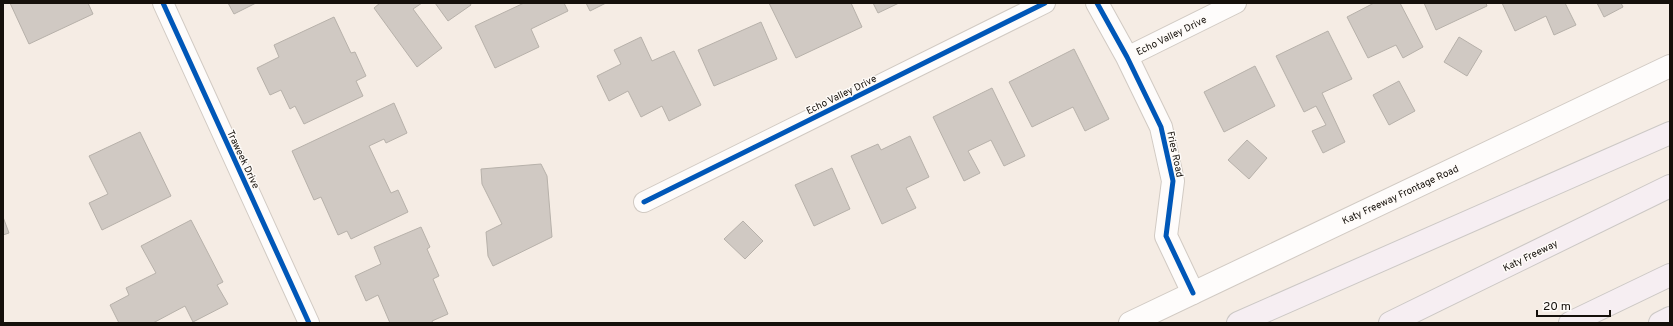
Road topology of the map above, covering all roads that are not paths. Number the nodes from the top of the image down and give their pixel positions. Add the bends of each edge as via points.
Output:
1 (163, 3) edge
2 (1045, 3) edge
3 (1097, 3) edge
4 (1236, 3) edge
5 (1127, 57) junction
6 (1670, 66) edge
7 (1670, 134) edge
8 (1670, 186) edge
9 (644, 202) dead end
10 (1670, 275) edge
11 (1193, 293) junction
12 (1670, 318) edge
13 (309, 323) edge
14 (1130, 323) edge
15 (1238, 323) edge
16 (1390, 323) edge
17 (1570, 323) edge
18 (1660, 323) edge

1 - 13 street, Traweek Drive
2 - 9 street, Echo Valley Drive
3 - 5 main road, Fries Road
4 - 5 street, Echo Valley Drive
5 - 11 main road, Fries Road via 1161,127 1173,181 1166,236
6 - 11 main road, Katy Freeway Frontage Road
7 - 15 highway
8 - 16 highway, Katy Freeway
10 - 17 highway
11 - 14 main road, Katy Freeway Frontage Road
12 - 18 highway

